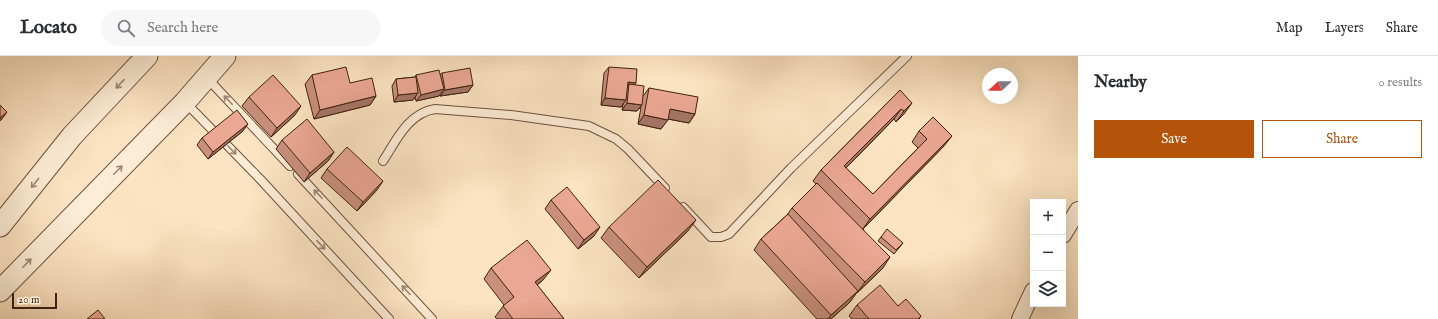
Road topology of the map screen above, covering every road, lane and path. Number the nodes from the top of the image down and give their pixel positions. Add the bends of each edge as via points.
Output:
1 (146, 56) edge
2 (225, 56) edge
3 (907, 56) edge
4 (206, 78) junction
5 (185, 102) junction
6 (383, 162) dead end
7 (1078, 210) edge
8 (0, 226) edge
9 (1066, 230) edge
10 (0, 291) edge
11 (1030, 297) edge
12 (388, 319) edge
13 (432, 319) edge
14 (1020, 319) edge

1 -> 8 street via 72,136
2 - 4 street
3 - 6 lane via 791,168 729,234 721,237 711,237 628,149 616,139 589,126 511,115 427,110 410,121
4 - 5 street
13 -> 4 lane via 336,213
10 -> 5 street
5 -> 12 lane
7 - 9 street
11 - 14 street

